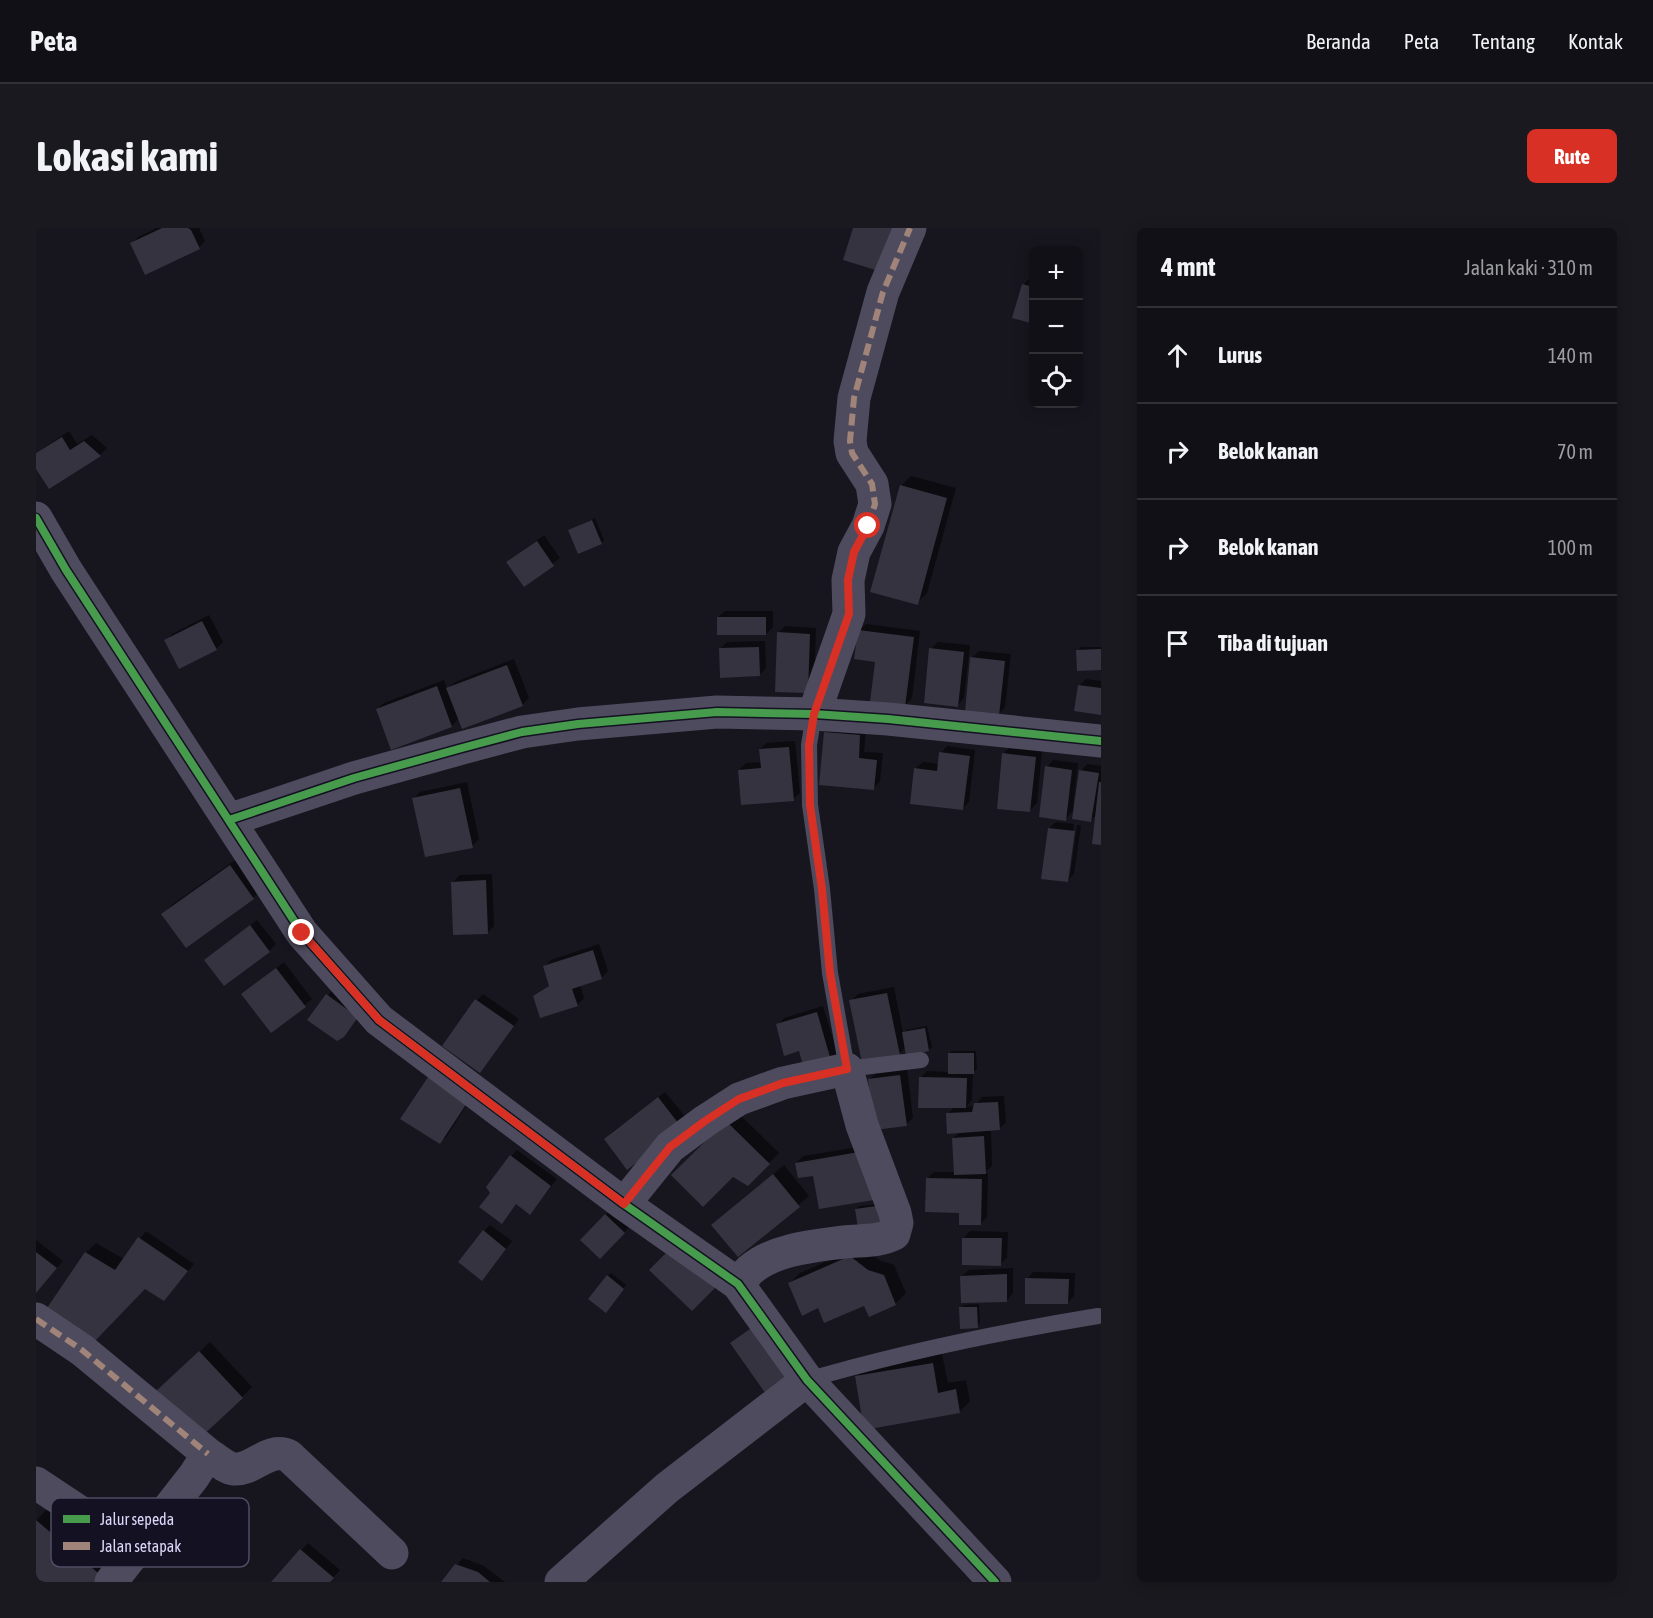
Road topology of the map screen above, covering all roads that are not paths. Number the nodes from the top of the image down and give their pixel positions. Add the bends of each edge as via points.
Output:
1 (910, 228) edge
2 (36, 518) edge
3 (814, 714) junction
4 (1101, 741) edge
5 (229, 820) junction
6 (921, 1060) dead end
7 (847, 1069) junction
8 (624, 1204) junction
9 (738, 1284) junction
10 (1098, 1316) dead end
11 (36, 1319) edge
12 (807, 1380) junction
13 (208, 1454) junction
14 (36, 1483) edge
15 (52, 1498) edge
16 (178, 1498) edge
17 (392, 1553) dead end
18 (561, 1582) edge
19 (995, 1582) edge

1 - 3 street via 883,292 854,398 852,453 872,484 875,504 854,552 848,580 849,614
2 - 5 street
3 - 4 street
3 - 5 street via 717,712 522,732 354,778
3 - 7 lane via 809,745 810,805 830,973
5 - 8 street via 302,933 379,1020
6 - 7 lane
7 - 8 street via 783,1083 739,1099 670,1147
7 - 9 street via 862,1125 895,1213 894,1234 782,1254 764,1260
8 - 9 street
9 - 12 street
10 - 12 lane via 1006,1331
11 - 13 street via 82,1350
12 - 18 street via 667,1488
12 - 19 street
13 - 16 street
13 - 17 street via 234,1469 275,1454 286,1454
14 - 15 street

